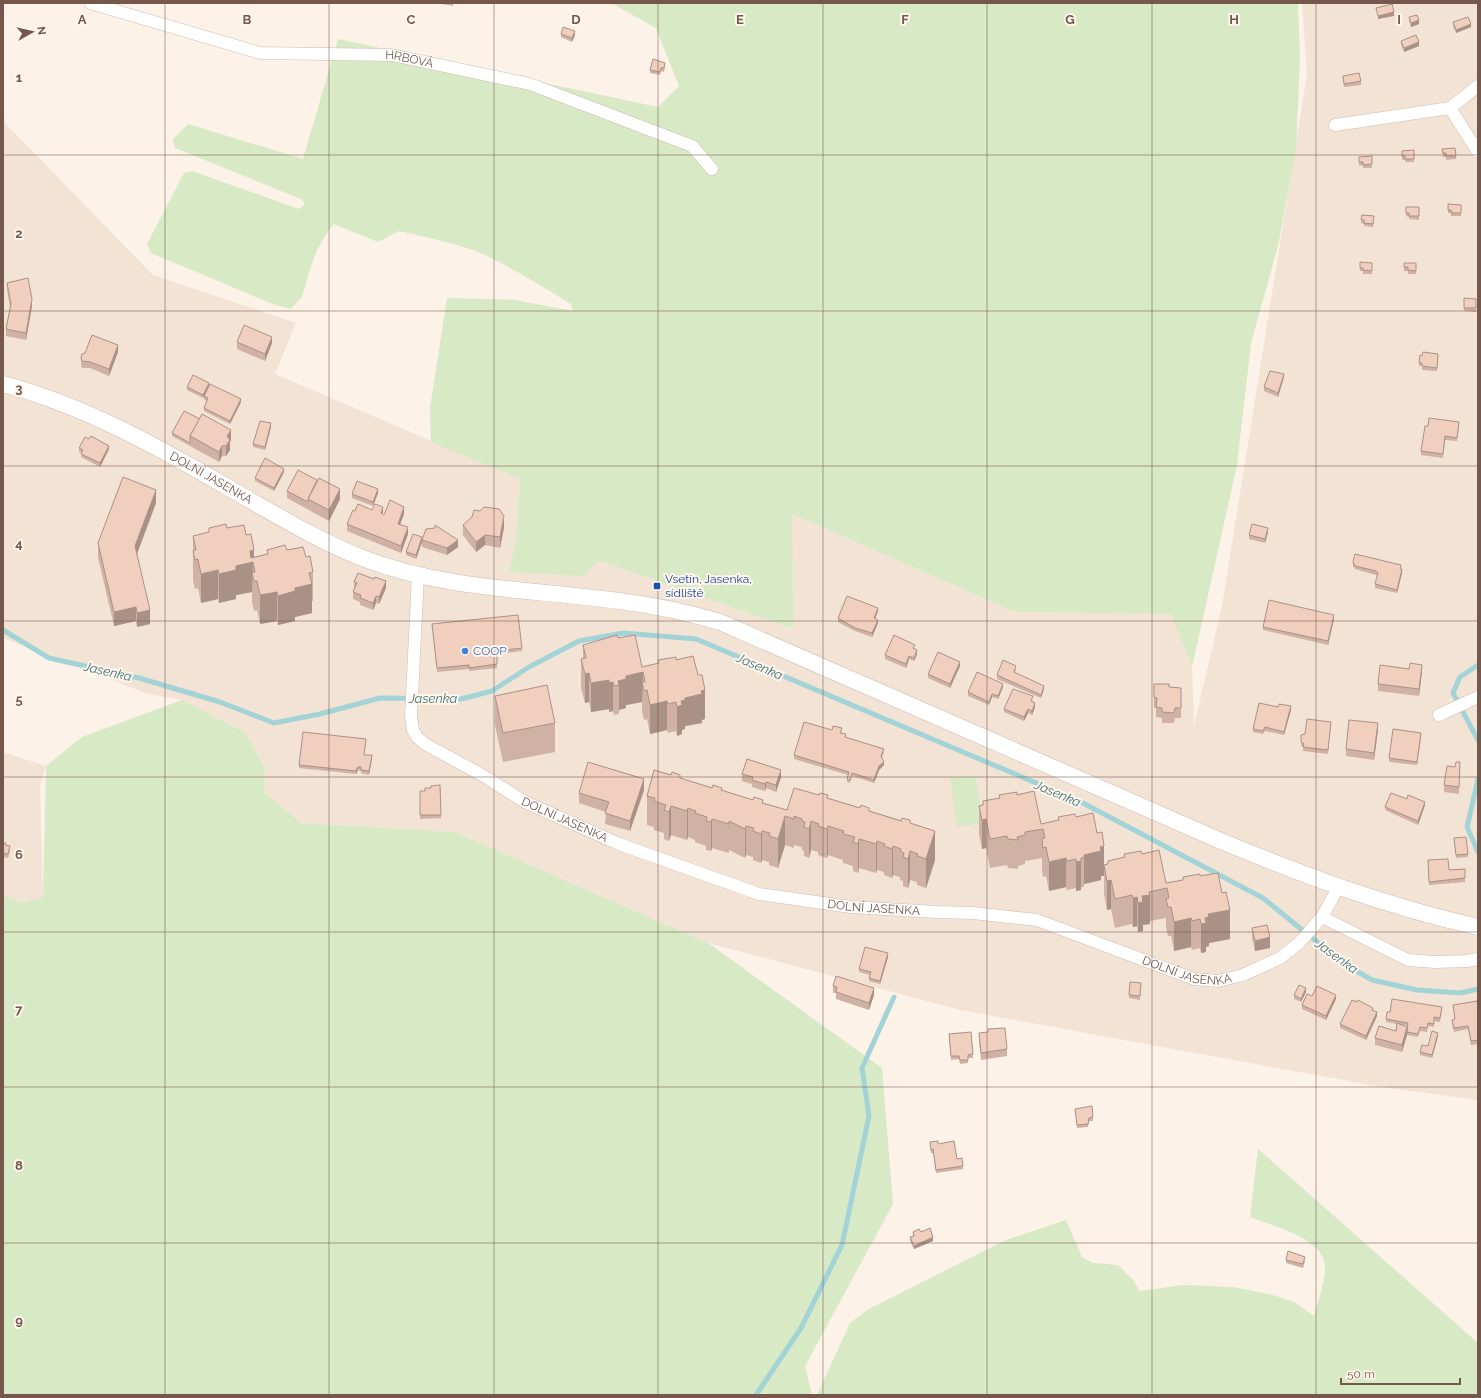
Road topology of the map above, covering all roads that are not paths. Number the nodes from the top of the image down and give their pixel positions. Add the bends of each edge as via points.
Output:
1 (90, 3) edge
2 (1478, 86) edge
3 (1450, 108) junction
4 (1335, 125) dead end
5 (1478, 152) edge
6 (712, 169) dead end
7 (3, 384) edge
8 (418, 576) junction
9 (1478, 697) edge
10 (1439, 715) dead end
11 (1338, 888) junction
12 (1322, 917) junction
13 (1478, 927) edge
14 (1478, 959) edge

1 - 6 street, HRBOVÁ via 260,53 392,55 530,84 692,146
2 - 3 street
3 - 4 street
3 - 5 street
7 - 8 street, DOLNÍ JASENKA via 98,419 156,447 340,548 384,566
8 - 11 street, DOLNÍ JASENKA via 463,584 647,605 698,616 748,633 1221,841
8 - 12 street, DOLNÍ JASENKA via 411,716 417,737 525,802 619,844 759,894 851,907 973,912 1037,920 1194,979 1218,981 1243,975 1280,958 1299,943
9 - 10 street
11 - 12 street, DOLNÍ JASENKA
11 - 13 street, DOLNÍ JASENKA
12 - 14 street via 1408,960 1435,962

